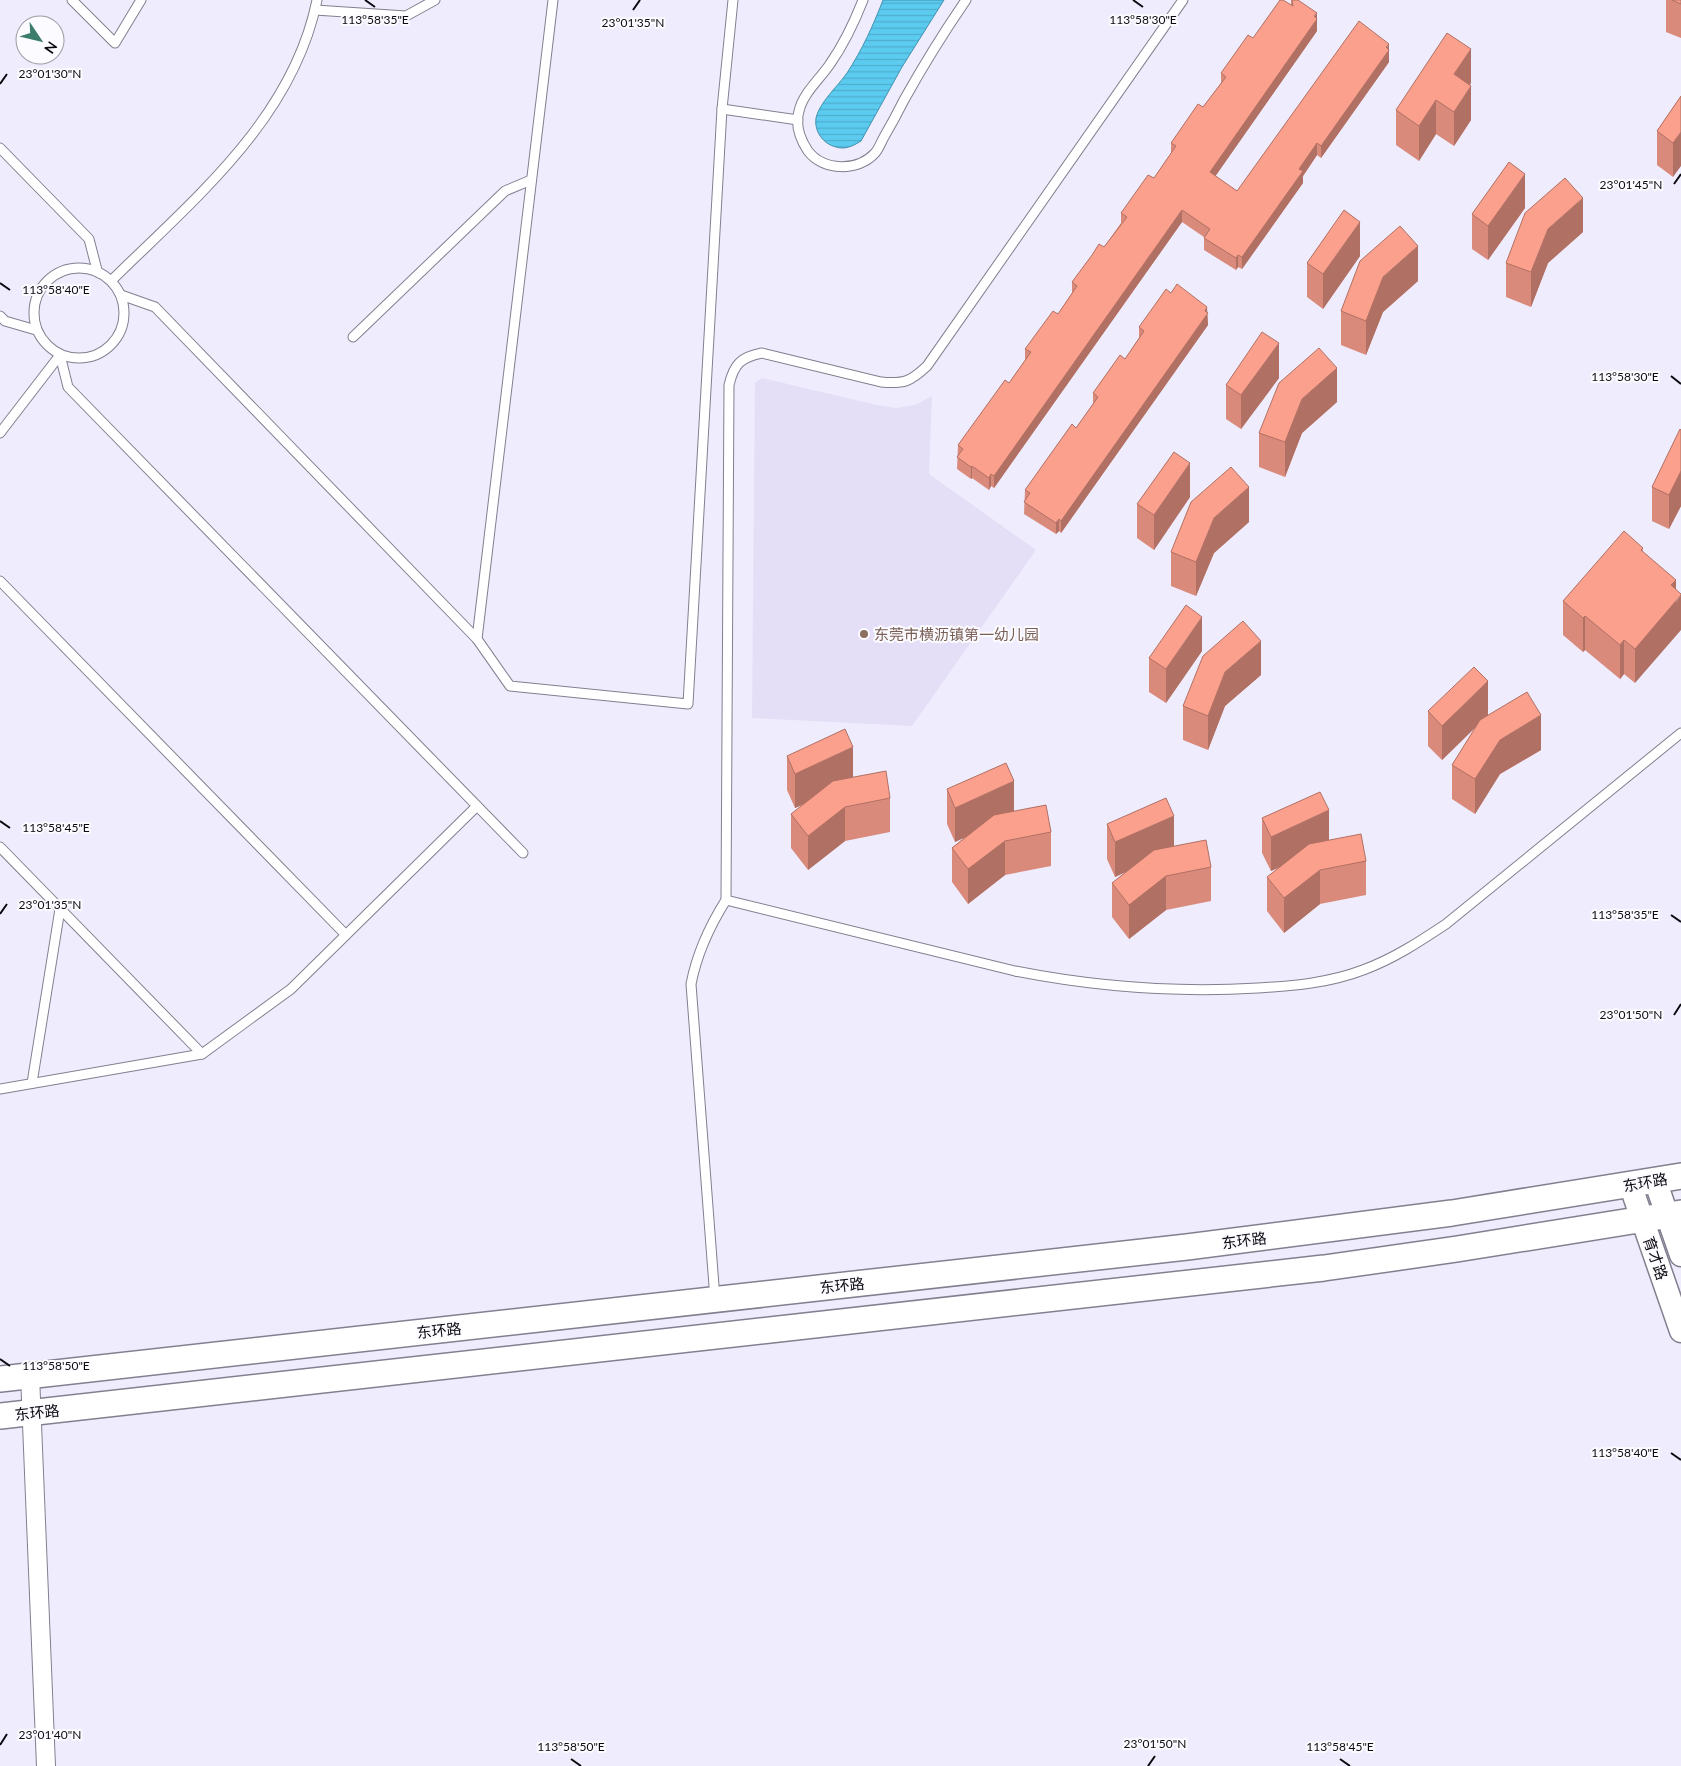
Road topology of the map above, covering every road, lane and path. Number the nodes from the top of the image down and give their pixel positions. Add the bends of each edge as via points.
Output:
1 (72, 0) edge
2 (141, 0) edge
3 (434, 0) edge
4 (553, 0) edge
5 (732, 0) edge
6 (863, 0) edge
7 (966, 0) edge
8 (1183, 0) edge
9 (316, 5) edge
10 (722, 109) junction
11 (798, 120) junction
12 (0, 148) edge
13 (531, 180) junction
14 (97, 270) junction
15 (112, 280) junction
16 (121, 295) junction
17 (2, 318) edge
18 (0, 329) edge
19 (36, 330) junction
20 (353, 337) dead end
21 (60, 355) junction
22 (0, 433) edge
23 (0, 581) edge
24 (477, 639) junction
25 (1681, 733) edge
26 (477, 806) junction
27 (0, 847) edge
28 (523, 853) dead end
29 (726, 900) junction
30 (60, 909) junction
31 (346, 935) junction
32 (202, 1054) junction
33 (32, 1083) junction
34 (0, 1089) edge
35 (1681, 1176) edge
36 (1655, 1180) junction
37 (1630, 1184) junction
38 (1674, 1214) edge
39 (1642, 1220) junction
40 (1681, 1255) edge
41 (715, 1299) junction
42 (1681, 1331) edge
43 (30, 1375) junction
44 (0, 1379) edge
45 (32, 1413) junction
46 (0, 1416) edge
47 (46, 1766) edge

1 - 2 lane via 115,43
3 - 9 lane via 406,16
4 - 13 lane
5 - 10 lane
6 - 11 lane via 844,42 804,98
7 - 11 lane via 875,153 863,162 849,167 821,162 809,153 801,140
8 - 29 lane via 927,366 914,378 898,383 881,382 762,353 750,355 739,362 732,373 729,395
9 - 15 lane via 300,54 280,96 254,134 224,170
10 - 11 lane
10 - 24 lane via 688,704 510,686
12 - 14 lane via 89,239
13 - 20 lane via 505,191
13 - 24 lane
14 - 15 lane
14 - 19 lane via 79,267 62,270 46,280 36,294 32,312
15 - 16 lane
16 - 21 lane via 124,313 121,331 110,345 96,355 78,359
16 - 24 lane via 155,307
17 - 18 lane
17 - 19 lane
19 - 21 lane via 46,345
21 - 22 lane
21 - 26 lane via 68,387
23 - 31 lane
25 - 29 lane via 1446,924 1405,951 1362,971 1315,983 1191,990 1090,984 1015,971
26 - 28 lane
26 - 31 lane
27 - 30 lane
29 - 41 lane via 707,932 691,984
30 - 32 lane
30 - 33 lane
31 - 32 lane via 291,989
32 - 33 lane
33 - 34 lane
35 - 36 main road, 东环路
36 - 37 main road, 东环路
36 - 38 street, 育才路
37 - 39 street, 育才路
37 - 41 main road, 东环路 via 1320,1231
38 - 39 main road, 东环路
38 - 40 street, 育才路
39 - 42 street, 育才路
39 - 45 main road, 东环路 via 1457,1250 1191,1284
41 - 43 main road, 东环路
43 - 44 main road, 东环路
43 - 45 street
45 - 46 main road, 东环路
45 - 47 street

